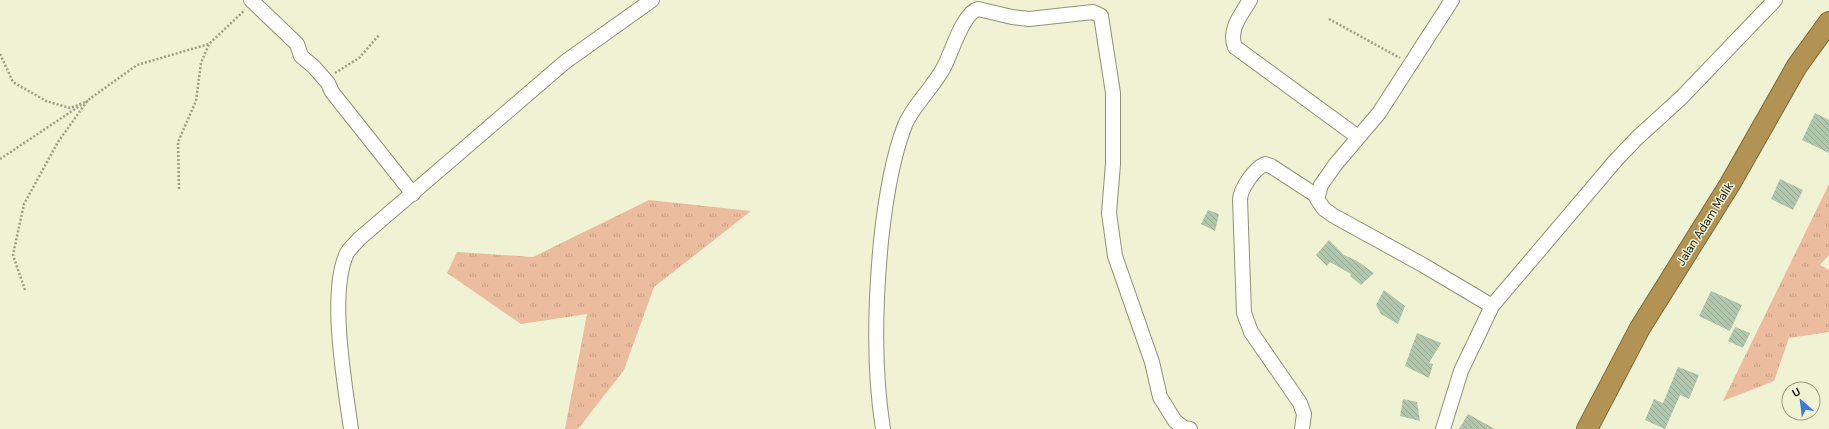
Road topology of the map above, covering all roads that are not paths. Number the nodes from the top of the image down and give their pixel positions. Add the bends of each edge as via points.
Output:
1 (652, 0) edge
2 (1250, 0) edge
3 (1452, 0) edge
4 (1775, 0) edge
5 (253, 1) edge
6 (1829, 22) edge
7 (1358, 137) junction
8 (413, 194) junction
9 (1317, 196) junction
10 (1492, 306) junction
11 (351, 429) edge
12 (883, 429) edge
13 (1190, 429) edge
14 (1302, 429) edge
15 (1443, 429) edge
16 (1587, 429) edge

1 - 8 street via 565,62
2 - 7 street via 1235,25 1232,40 1235,48
3 - 7 street via 1379,113
4 - 10 street via 1681,98 1616,160
5 - 8 street via 297,44 301,56 328,83 332,92
6 - 16 highway, Jalan Adam Malik via 1785,86 1730,184 1640,328
7 - 9 street via 1335,165
8 - 11 street via 359,239 348,252 342,267 339,287 339,328
9 - 10 street via 1319,204 1334,216
9 - 14 street via 1265,164 1241,191 1240,199 1244,313 1251,332 1300,403 1304,414
10 - 15 street via 1467,358
12 - 13 street via 876,354 877,287 888,190 908,119 944,67 967,17 978,9 1029,19 1093,12 1100,16 1113,93 1109,213 1115,256 1152,362 1160,397 1175,421

